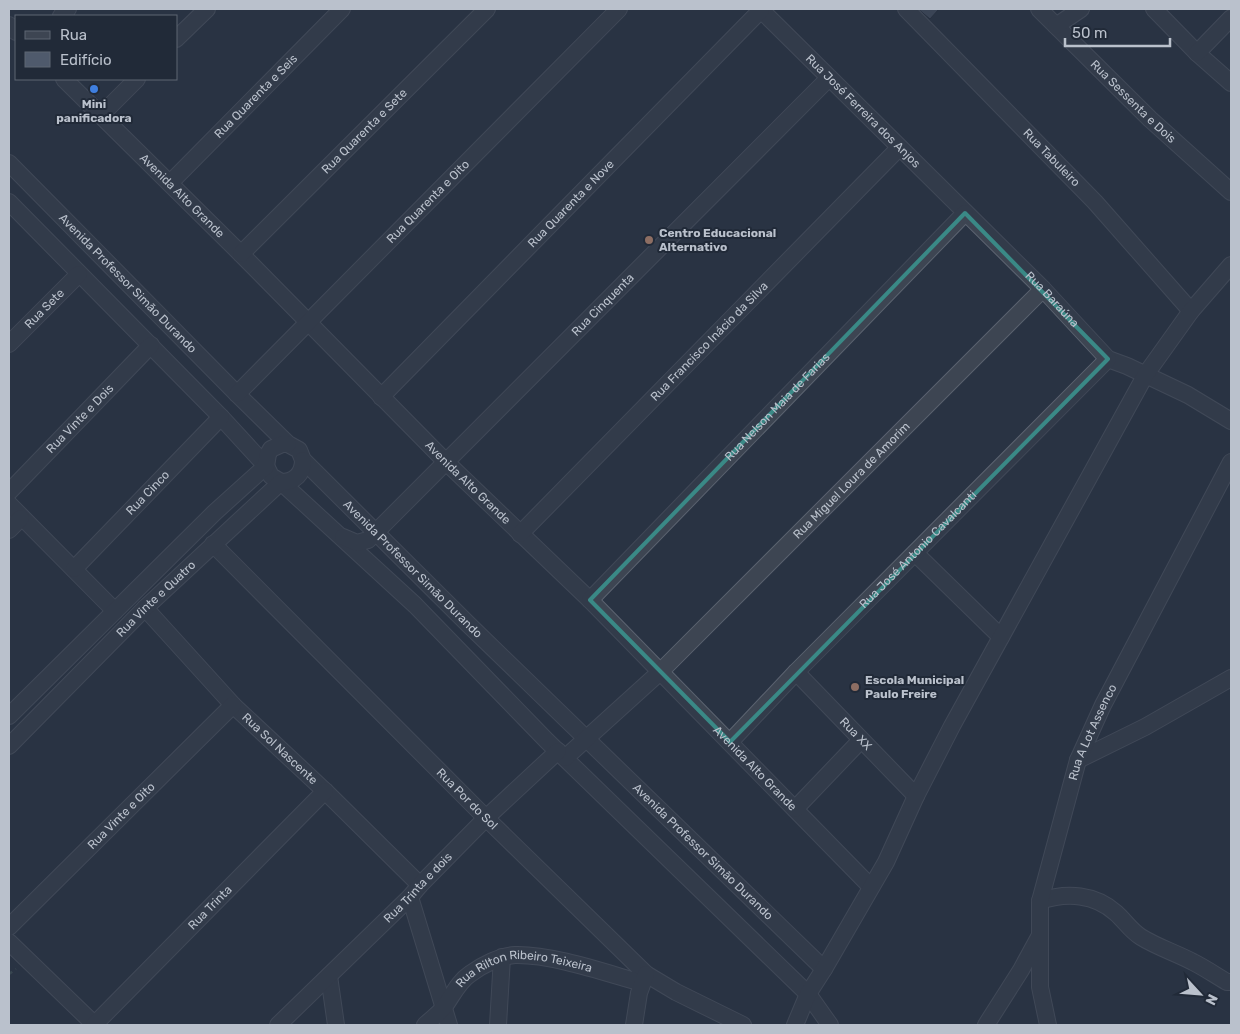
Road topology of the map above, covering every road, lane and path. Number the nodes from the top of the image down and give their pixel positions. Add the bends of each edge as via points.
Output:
1 (207, 9) edge
2 (342, 9) edge
3 (487, 9) edge
4 (619, 9) edge
5 (906, 9) edge
6 (1039, 9) edge
7 (1081, 9) edge
8 (1154, 9) edge
9 (760, 10) edge
10 (1231, 18) edge
11 (1056, 26) junction
12 (178, 37) edge
13 (1197, 52) junction
14 (829, 78) junction
15 (65, 80) edge
16 (136, 80) edge
17 (1231, 83) edge
18 (101, 115) junction
19 (899, 148) junction
20 (9, 163) edge
21 (170, 183) junction
22 (1231, 192) edge
23 (9, 202) edge
24 (965, 213) junction
25 (241, 254) junction
26 (1231, 265) edge
27 (79, 274) junction
28 (1043, 289) junction
29 (1191, 311) junction
30 (308, 323) junction
31 (9, 344) edge
32 (151, 345) junction
33 (1108, 359) junction
34 (1146, 374) junction
35 (237, 394) junction
36 (381, 397) junction
37 (221, 417) junction
38 (1231, 420) edge
39 (288, 444) junction
40 (303, 460) junction
41 (446, 462) junction
42 (1231, 462) edge
43 (266, 466) junction
44 (281, 482) junction
45 (9, 492) edge
46 (9, 504) edge
47 (214, 513) junction
48 (21, 518) junction
49 (230, 529) junction
50 (9, 530) edge
51 (377, 532) junction
52 (338, 534) junction
53 (520, 534) junction
54 (213, 544) junction
55 (916, 552) junction
56 (74, 569) junction
57 (590, 600) junction
58 (145, 608) junction
59 (115, 611) junction
60 (1002, 637) junction
61 (660, 672) junction
62 (796, 672) junction
63 (1231, 678) edge
64 (234, 705) junction
65 (9, 716) edge
66 (586, 740) junction
67 (861, 740) junction
68 (730, 742) junction
69 (9, 746) edge
70 (562, 754) junction
71 (1078, 760) junction
72 (326, 791) junction
73 (916, 796) junction
74 (795, 809) junction
75 (486, 818) junction
76 (871, 887) junction
77 (415, 891) junction
78 (1040, 901) junction
79 (9, 927) edge
80 (1040, 935) junction
81 (9, 942) edge
82 (502, 957) junction
83 (824, 970) junction
84 (329, 976) junction
85 (644, 978) junction
86 (1231, 982) edge
87 (808, 994) junction
88 (444, 1008) junction
89 (94, 1025) edge
90 (278, 1025) edge
91 (336, 1025) edge
92 (425, 1025) edge
93 (449, 1025) edge
94 (498, 1025) edge
95 (634, 1025) edge
96 (743, 1025) edge
97 (795, 1025) edge
98 (830, 1025) edge
99 (986, 1025) edge
100 (1048, 1025) edge

1 - 12 street
2 - 21 street, Rua Quarenta e Seis
3 - 25 street, Rua Quarenta e Sete
4 - 30 street, Rua Quarenta e Oito
5 - 29 street, Rua Tabuleiro via 1095,202
6 - 11 street, Rua Sessenta e Dois
7 - 11 street
8 - 13 street
9 - 14 street, Rua José Ferreira dos Anjos
9 - 36 street, Rua Quarenta e Nove
10 - 13 street
11 - 22 street, Rua Sessenta e Dois via 1150,119
13 - 17 street
14 - 19 street, Rua José Ferreira dos Anjos
14 - 41 street, Rua Cinquenta
15 - 18 street, Avenida Alto Grande
16 - 18 street
18 - 21 street, Avenida Alto Grande
19 - 24 street, Rua José Ferreira dos Anjos
19 - 53 street, Rua Francisco Inácio da Silva
20 - 35 street, Avenida Professor Simão Durando
21 - 25 street, Avenida Alto Grande
23 - 27 street, Avenida Professor Simão Durando
24 - 28 street, Rua Baraúna
24 - 57 street, Rua Nelson Maia de Farias
25 - 30 street, Avenida Alto Grande
26 - 29 street
27 - 31 street, Rua Sete
27 - 32 street, Avenida Professor Simão Durando
28 - 33 street, Rua Baraúna
28 - 61 street, Rua Miguel Loura de Amorim
29 - 34 street
30 - 35 street, Rua Quarenta e Oito
30 - 36 street, Avenida Alto Grande
32 - 37 street, Avenida Professor Simão Durando
32 - 45 street, Rua Vinte e Dois
33 - 34 street, Rua Baraúna
33 - 55 street, Rua José Antonio Cavalcanti
34 - 38 street, Rua Baraúna
34 - 60 street
35 - 39 street, Avenida Professor Simão Durando
36 - 41 street, Avenida Alto Grande
37 - 43 street, Avenida Professor Simão Durando
37 - 56 street, Rua Cinco
39 - 40 street, Avenida Professor Simão Durando via 298,450
39 - 43 street, Rua Vinte e Quatro via 271,449
40 - 44 street, Rua Vinte e Quatro via 298,476
40 - 51 street, Avenida Professor Simão Durando
41 - 51 street, Rua Cinquenta
41 - 53 street, Avenida Alto Grande
42 - 71 street, Rua A Lot Assenco via 1107,697
43 - 44 street, Avenida Professor Simão Durando via 271,476
43 - 47 street, Rua Vinte e Quatro
44 - 49 street, Rua Vinte e Quatro
44 - 52 street, Avenida Professor Simão Durando
46 - 48 street
47 - 49 street
47 - 59 street, Rua Vinte e Quatro
48 - 50 street
48 - 56 street
49 - 54 street, Rua Vinte e Quatro
51 - 52 street via 362,543
51 - 66 street, Avenida Professor Simão Durando
52 - 70 street, Avenida Professor Simão Durando via 415,605
53 - 57 street, Avenida Alto Grande
54 - 58 street, Rua Vinte e Quatro
54 - 75 street, Rua Por do Sol
55 - 60 street
55 - 62 street, Rua José Antonio Cavalcanti
56 - 59 street
57 - 61 street, Avenida Alto Grande
58 - 64 street, Rua Sol Nascente
58 - 69 street, Rua Vinte e Quatro
59 - 65 street, Rua Vinte e Quatro
60 - 73 street
61 - 66 street, Rua Miguel Loura de Amorim
61 - 68 street, Avenida Alto Grande
62 - 67 street, Rua XX
62 - 68 street, Rua José Antonio Cavalcanti
63 - 71 street via 1145,727
64 - 72 street, Rua Sol Nascente
64 - 79 street, Rua Vinte e Oito
66 - 70 street, Rua Trinta e dois
66 - 83 street, Avenida Professor Simão Durando
67 - 73 street, Rua XX
67 - 74 street
68 - 74 street, Avenida Alto Grande
70 - 75 street, Rua Trinta e dois
70 - 87 street, Avenida Professor Simão Durando
71 - 78 street, Rua A Lot Assenco
72 - 77 street, Rua Sol Nascente
72 - 89 street, Rua Trinta
73 - 76 street
74 - 76 street, Avenida Alto Grande
75 - 77 street, Rua Trinta e dois
75 - 85 street, Rua Por do Sol
76 - 83 street
77 - 84 street, Rua Trinta e dois
77 - 88 street
78 - 80 street, Rua A Lot Assenco
78 - 86 street via 1066,895 1092,898 1114,911 1142,938
80 - 99 street
80 - 100 street, Rua A Lot Assenco via 1040,987
81 - 89 street
82 - 85 street, Rua Rilton Ribeiro Teixeira via 542,957
82 - 88 street, Rua Rilton Ribeiro Teixeira via 469,974 455,988
82 - 94 street
83 - 87 street
84 - 90 street, Rua Trinta e dois
84 - 91 street
85 - 95 street
85 - 96 street, Rua Por do Sol
87 - 97 street
87 - 98 street, Avenida Professor Simão Durando
88 - 92 street, Rua Rilton Ribeiro Teixeira
88 - 93 street

